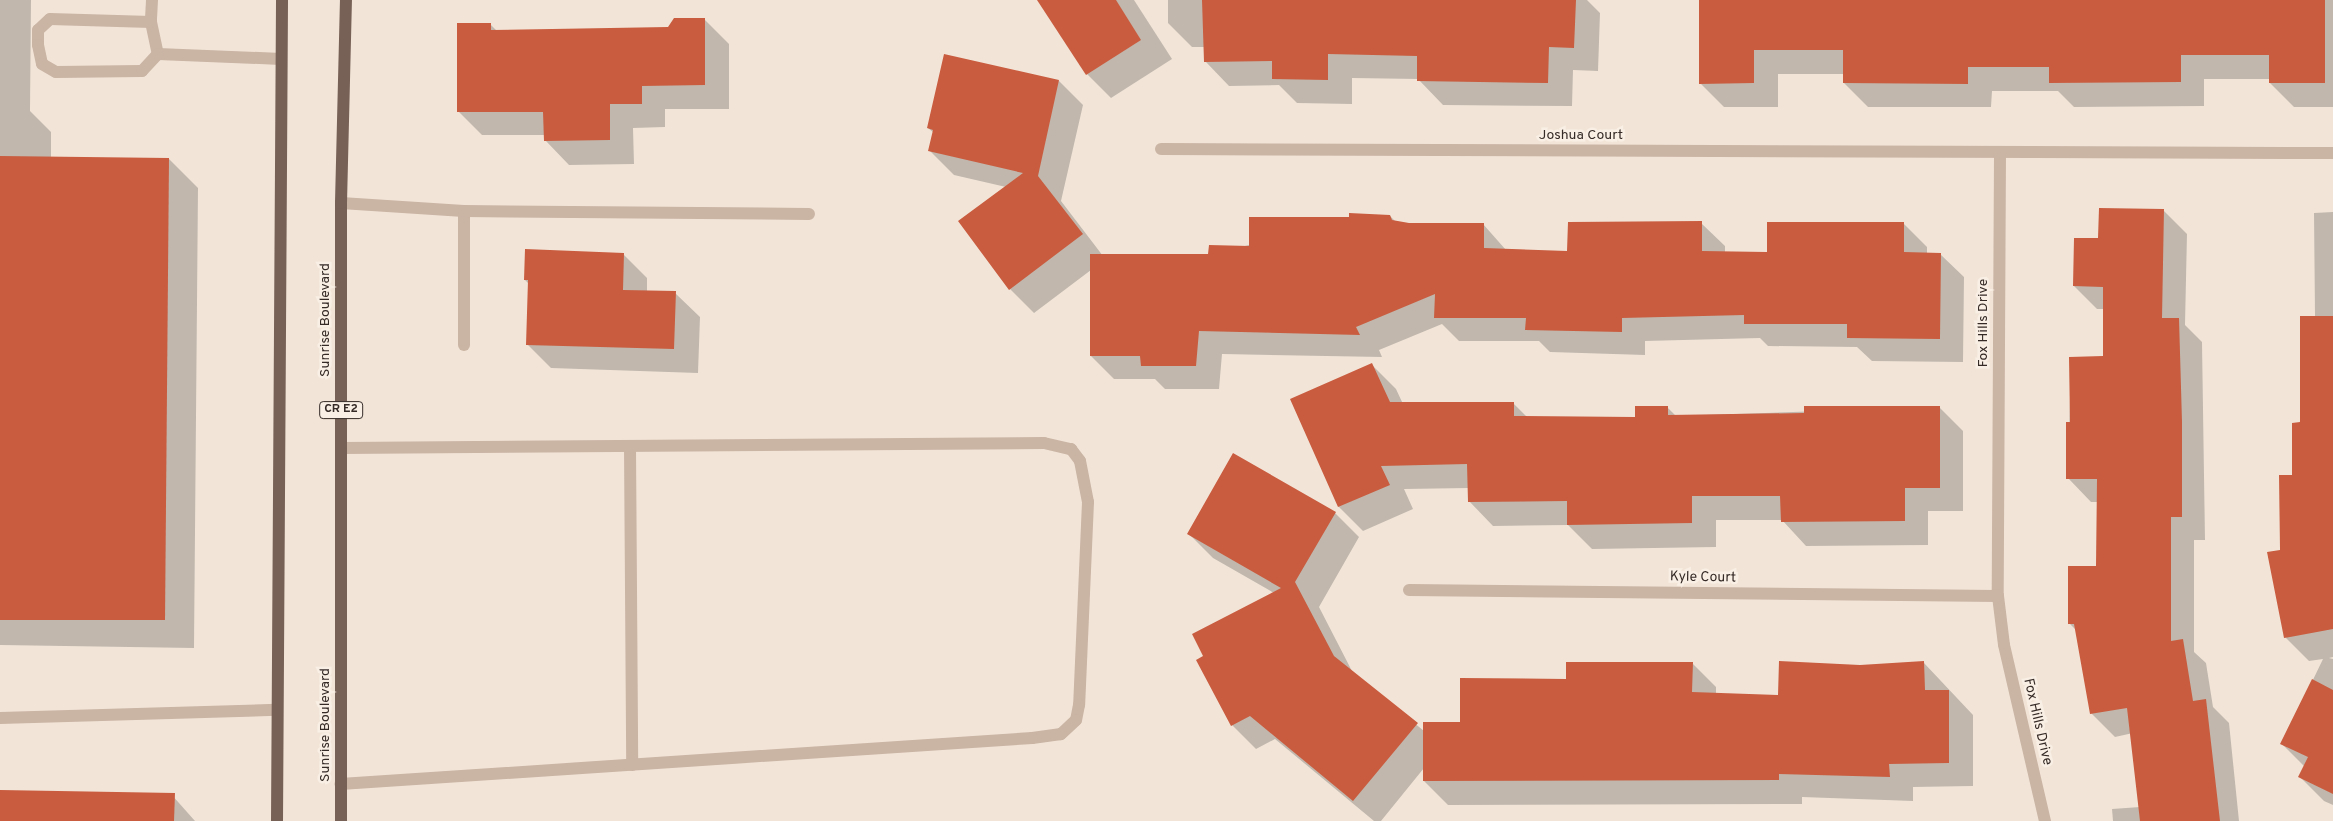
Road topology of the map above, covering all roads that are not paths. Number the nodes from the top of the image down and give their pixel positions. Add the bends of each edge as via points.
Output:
1 (152, 0) edge
2 (282, 0) edge
3 (346, 0) edge
4 (152, 22) junction
5 (158, 54) junction
6 (281, 60) junction
7 (1161, 149) dead end
8 (2333, 153) edge
9 (2000, 154) junction
10 (341, 204) junction
11 (464, 211) junction
12 (809, 214) dead end
13 (464, 345) dead end
14 (630, 446) junction
15 (341, 448) junction
16 (1409, 590) dead end
17 (1998, 596) junction
18 (277, 710) junction
19 (0, 718) edge
20 (632, 765) junction
21 (341, 784) junction
22 (276, 821) edge
23 (341, 821) edge
24 (2045, 821) edge

1 - 4 street
2 - 6 main road
3 - 10 main road, Sunrise Boulevard / CR E2
4 - 5 street
4 - 5 street via 50,18 38,30 38,45 42,64 56,72 142,71
5 - 6 street
6 - 18 main road
7 - 9 street, Joshua Court
8 - 9 street
9 - 17 street, Fox Hills Drive
10 - 11 street
10 - 15 main road, Sunrise Boulevard / CR E2
11 - 12 street
11 - 13 street
14 - 15 street
14 - 20 street
14 - 20 street via 1044,443 1071,449 1080,461 1088,502 1079,705 1076,720 1061,734
15 - 21 main road, Sunrise Boulevard / CR E2
16 - 17 street, Kyle Court
17 - 24 street, Fox Hills Drive via 2004,645
18 - 19 street
18 - 22 main road
20 - 21 street
21 - 23 main road, Sunrise Boulevard / CR E2

